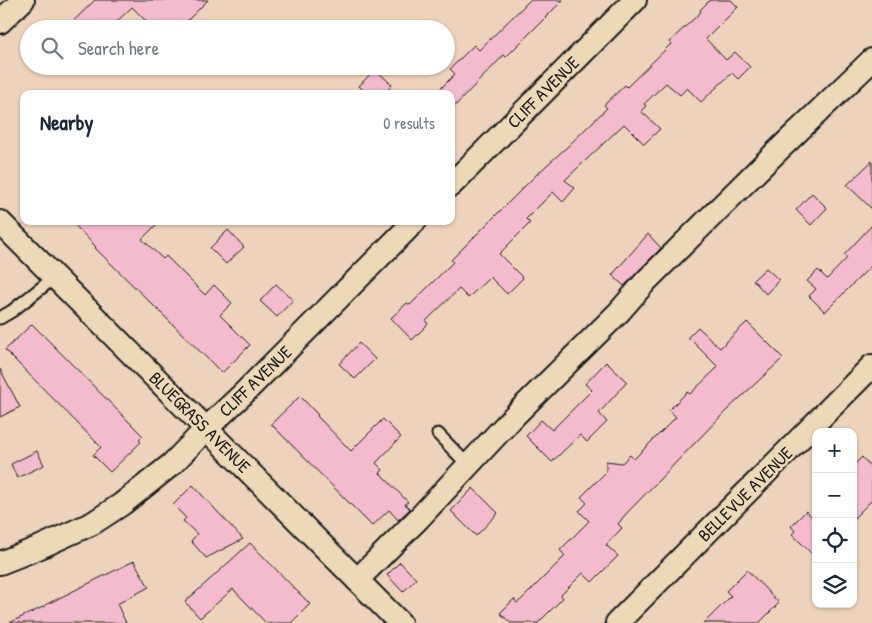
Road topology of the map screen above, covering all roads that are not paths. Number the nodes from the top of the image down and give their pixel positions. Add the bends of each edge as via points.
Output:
1 (23, 0) edge
2 (635, 0) edge
3 (0, 22) edge
4 (872, 60) edge
5 (455, 181) edge
6 (0, 222) edge
7 (411, 225) edge
8 (55, 277) junction
9 (0, 318) edge
10 (872, 366) edge
11 (207, 428) junction
12 (438, 434) dead end
13 (468, 465) junction
14 (0, 563) edge
15 (357, 580) junction
16 (400, 623) edge
17 (617, 623) edge

1 - 3 street
2 - 5 street, CLIFF AVENUE
4 - 13 street via 646,281
6 - 8 street, BLUEGRASS AVENUE
7 - 11 street, CLIFF AVENUE
8 - 9 lane
8 - 11 street, BLUEGRASS AVENUE
10 - 17 street, BELLEVUE AVENUE
11 - 14 street, CLIFF AVENUE via 172,464 93,523
11 - 15 street, BLUEGRASS AVENUE
12 - 13 lane
13 - 15 street
15 - 16 street, BLUEGRASS AVENUE

